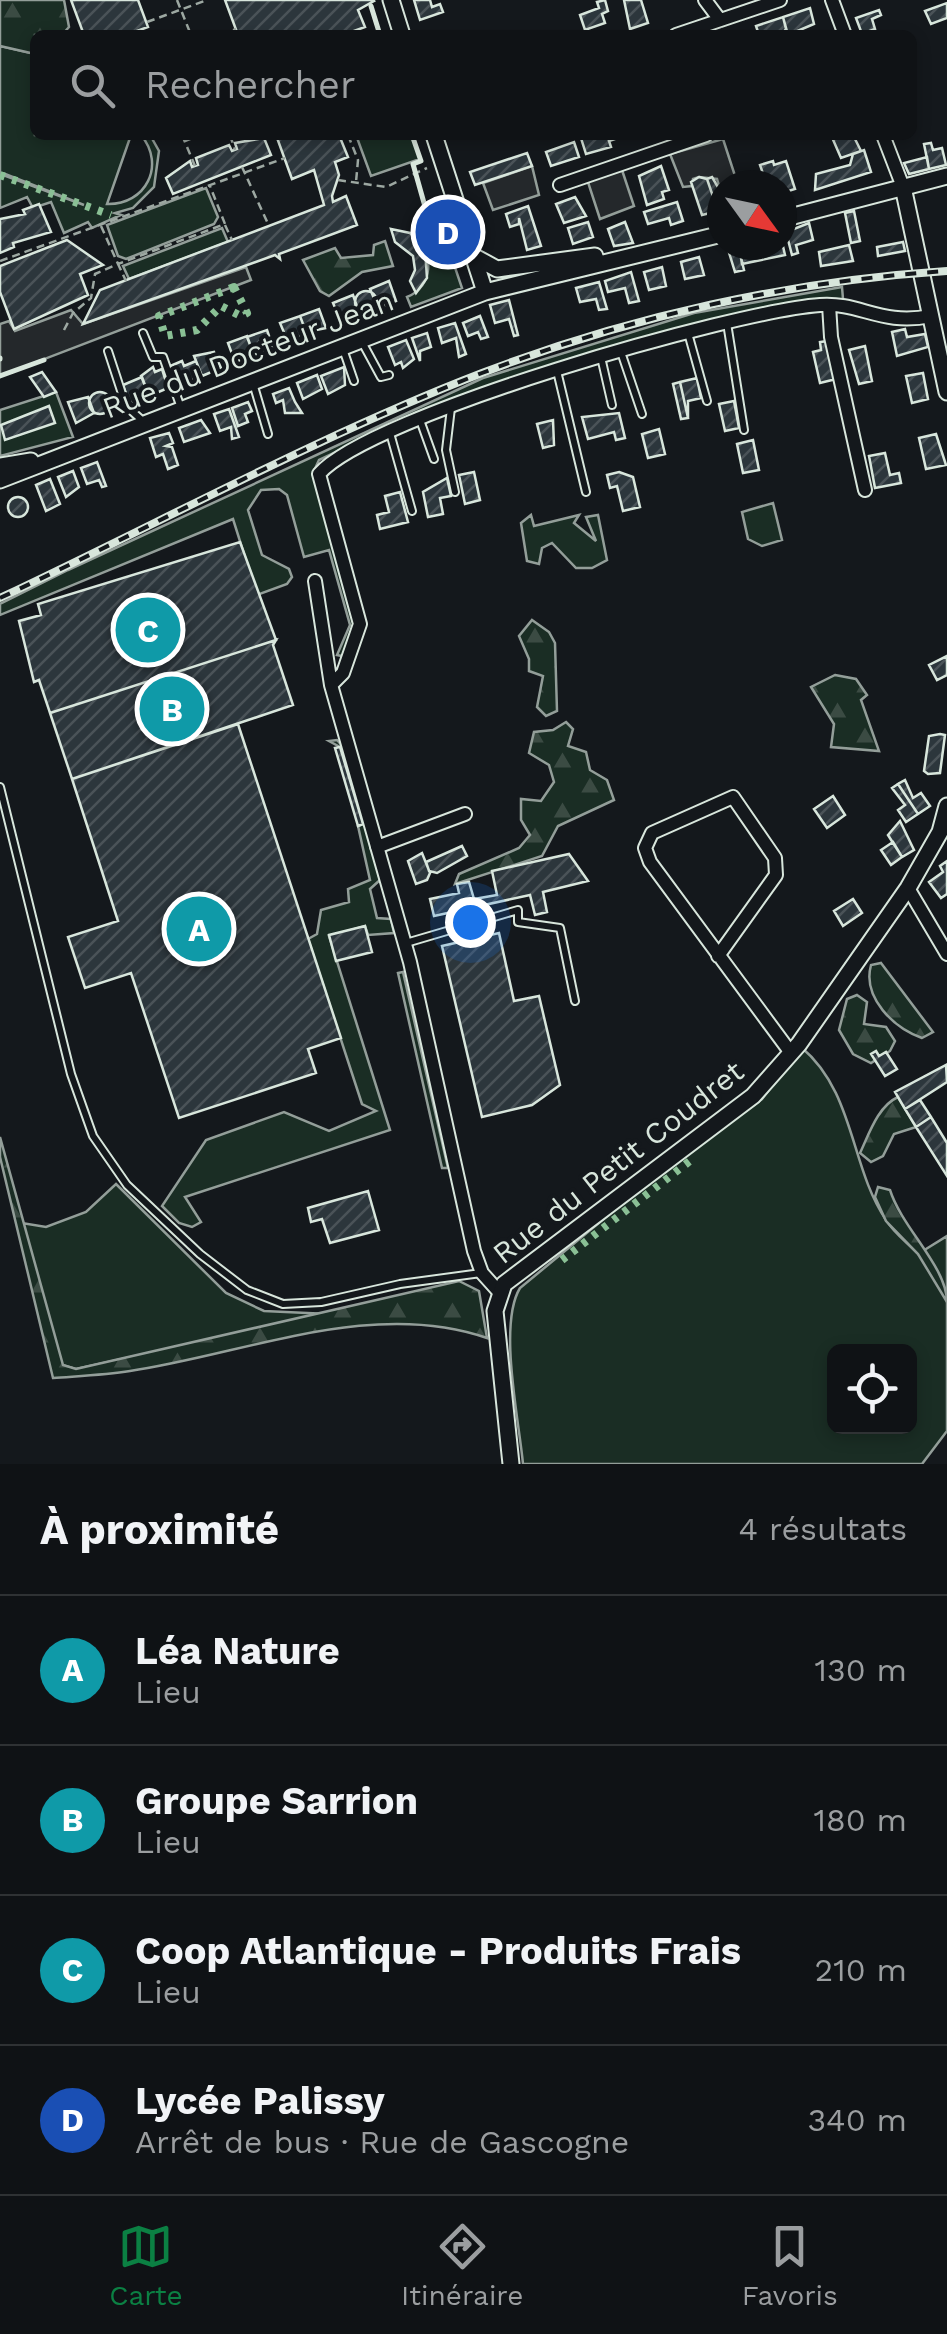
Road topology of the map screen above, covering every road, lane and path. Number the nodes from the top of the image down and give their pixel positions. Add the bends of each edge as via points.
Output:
1 (177, 0) edge
2 (207, 0) edge
3 (391, 0) edge
4 (705, 0) edge
5 (780, 0) edge
6 (832, 0) edge
7 (181, 10) junction
8 (720, 20) junction
9 (146, 22) dead end
10 (189, 30) edge
11 (400, 30) edge
12 (691, 30) edge
13 (843, 30) edge
14 (232, 140) edge
15 (350, 140) edge
16 (436, 140) edge
17 (691, 140) edge
18 (884, 140) edge
19 (184, 141) edge
20 (235, 150) dead end
21 (285, 158) dead end
22 (442, 161) junction
23 (195, 166) dead end
24 (242, 166) dead end
25 (245, 172) junction
26 (947, 176) edge
27 (338, 180) dead end
28 (356, 183) junction
29 (209, 185) junction
30 (560, 185) dead end
31 (903, 186) junction
32 (797, 215) edge
33 (100, 224) junction
34 (225, 224) junction
35 (269, 226) dead end
36 (707, 237) edge
37 (232, 240) dead end
38 (630, 255) junction
39 (473, 256) junction
40 (0, 261) edge
41 (118, 264) junction
42 (126, 280) dead end
43 (485, 292) junction
44 (829, 305) junction
45 (932, 316) junction
46 (727, 322) junction
47 (64, 330) dead end
48 (688, 332) junction
49 (143, 333) dead end
50 (361, 340) junction
51 (342, 347) junction
52 (108, 350) dead end
53 (622, 352) junction
54 (601, 358) junction
55 (557, 369) junction
56 (390, 374) dead end
57 (354, 381) dead end
58 (252, 382) junction
59 (947, 392) edge
60 (707, 401) dead end
61 (612, 405) dead end
62 (451, 408) junction
63 (181, 409) junction
64 (642, 414) dead end
65 (420, 420) junction
66 (144, 423) junction
67 (744, 430) dead end
68 (390, 433) junction
69 (268, 434) dead end
70 (59, 456) junction
71 (434, 459) dead end
72 (0, 466) edge
73 (0, 480) edge
74 (866, 490) dead end
75 (455, 492) dead end
76 (586, 492) dead end
77 (412, 511) dead end
78 (315, 580) dead end
79 (330, 685) junction
80 (0, 787) edge
81 (947, 806) edge
82 (466, 814) dead end
83 (944, 829) edge
84 (377, 848) junction
85 (908, 888) junction
86 (404, 943) junction
87 (947, 954) edge
88 (718, 956) junction
89 (575, 1001) dead end
90 (791, 1053) junction
91 (482, 1273) junction
92 (500, 1294) junction
93 (512, 1464) edge

1 - 7 path
2 - 7 path
3 - 11 street
4 - 8 street
5 - 8 street
6 - 13 street
7 - 9 path
7 - 10 path
8 - 12 street
14 - 20 path
15 - 28 path via 358,160
16 - 22 street
17 - 30 street
18 - 31 street
19 - 23 path
21 - 25 path
22 - 28 path via 386,187
22 - 39 street
24 - 25 path
25 - 29 path
25 - 35 path
26 - 31 street
27 - 28 path
29 - 33 path
29 - 34 path
31 - 32 street
31 - 45 street
33 - 40 path
33 - 41 path
34 - 37 path
34 - 41 path
36 - 38 street, Rue du Docteur Jean
38 - 39 street, Rue du Docteur Jean via 497,268
38 - 43 street, Rue du Docteur Jean
39 - 43 street
41 - 42 path
41 - 47 path via 95,274 91,298
43 - 50 street, Rue du Docteur Jean
44 - 45 street via 891,320
44 - 46 street
44 - 74 street
45 - 59 street
46 - 48 street
46 - 67 lane
48 - 53 street
48 - 60 lane
49 - 63 lane via 153,357 163,357
50 - 51 street, Rue du Docteur Jean
50 - 56 lane via 381,377
51 - 57 lane
51 - 58 street, Rue du Docteur Jean
52 - 66 lane via 126,406
53 - 54 street
53 - 64 lane
54 - 55 street
54 - 61 lane
55 - 62 street
55 - 76 lane
58 - 63 street, Rue du Docteur Jean
58 - 69 lane
62 - 65 street
62 - 75 lane via 446,450
63 - 66 street, Rue du Docteur Jean
65 - 68 street
65 - 71 lane
66 - 70 street, Rue du Docteur Jean
68 - 77 lane
68 - 79 street via 328,463 319,474 360,624 343,674
70 - 72 street, Rue du Docteur Jean
70 - 73 street, Rue du Docteur Jean
78 - 79 street
79 - 84 street
80 - 91 lane via 71,1074 93,1136 127,1185 247,1290 284,1304
81 - 83 street, Rue du Petit Coudret
82 - 84 street
83 - 85 street, Rue du Petit Coudret
84 - 86 street
85 - 87 street
85 - 90 street, Rue du Petit Coudret
86 - 89 lane via 518,910 518,922 560,928
86 - 91 street
88 - 88 street via 776,876 775,858 733,797 652,833 646,848
88 - 90 street
90 - 92 street, Rue du Petit Coudret via 753,1096 526,1265
91 - 92 street
92 - 93 street, Rue du Petit Coudret via 495,1311

